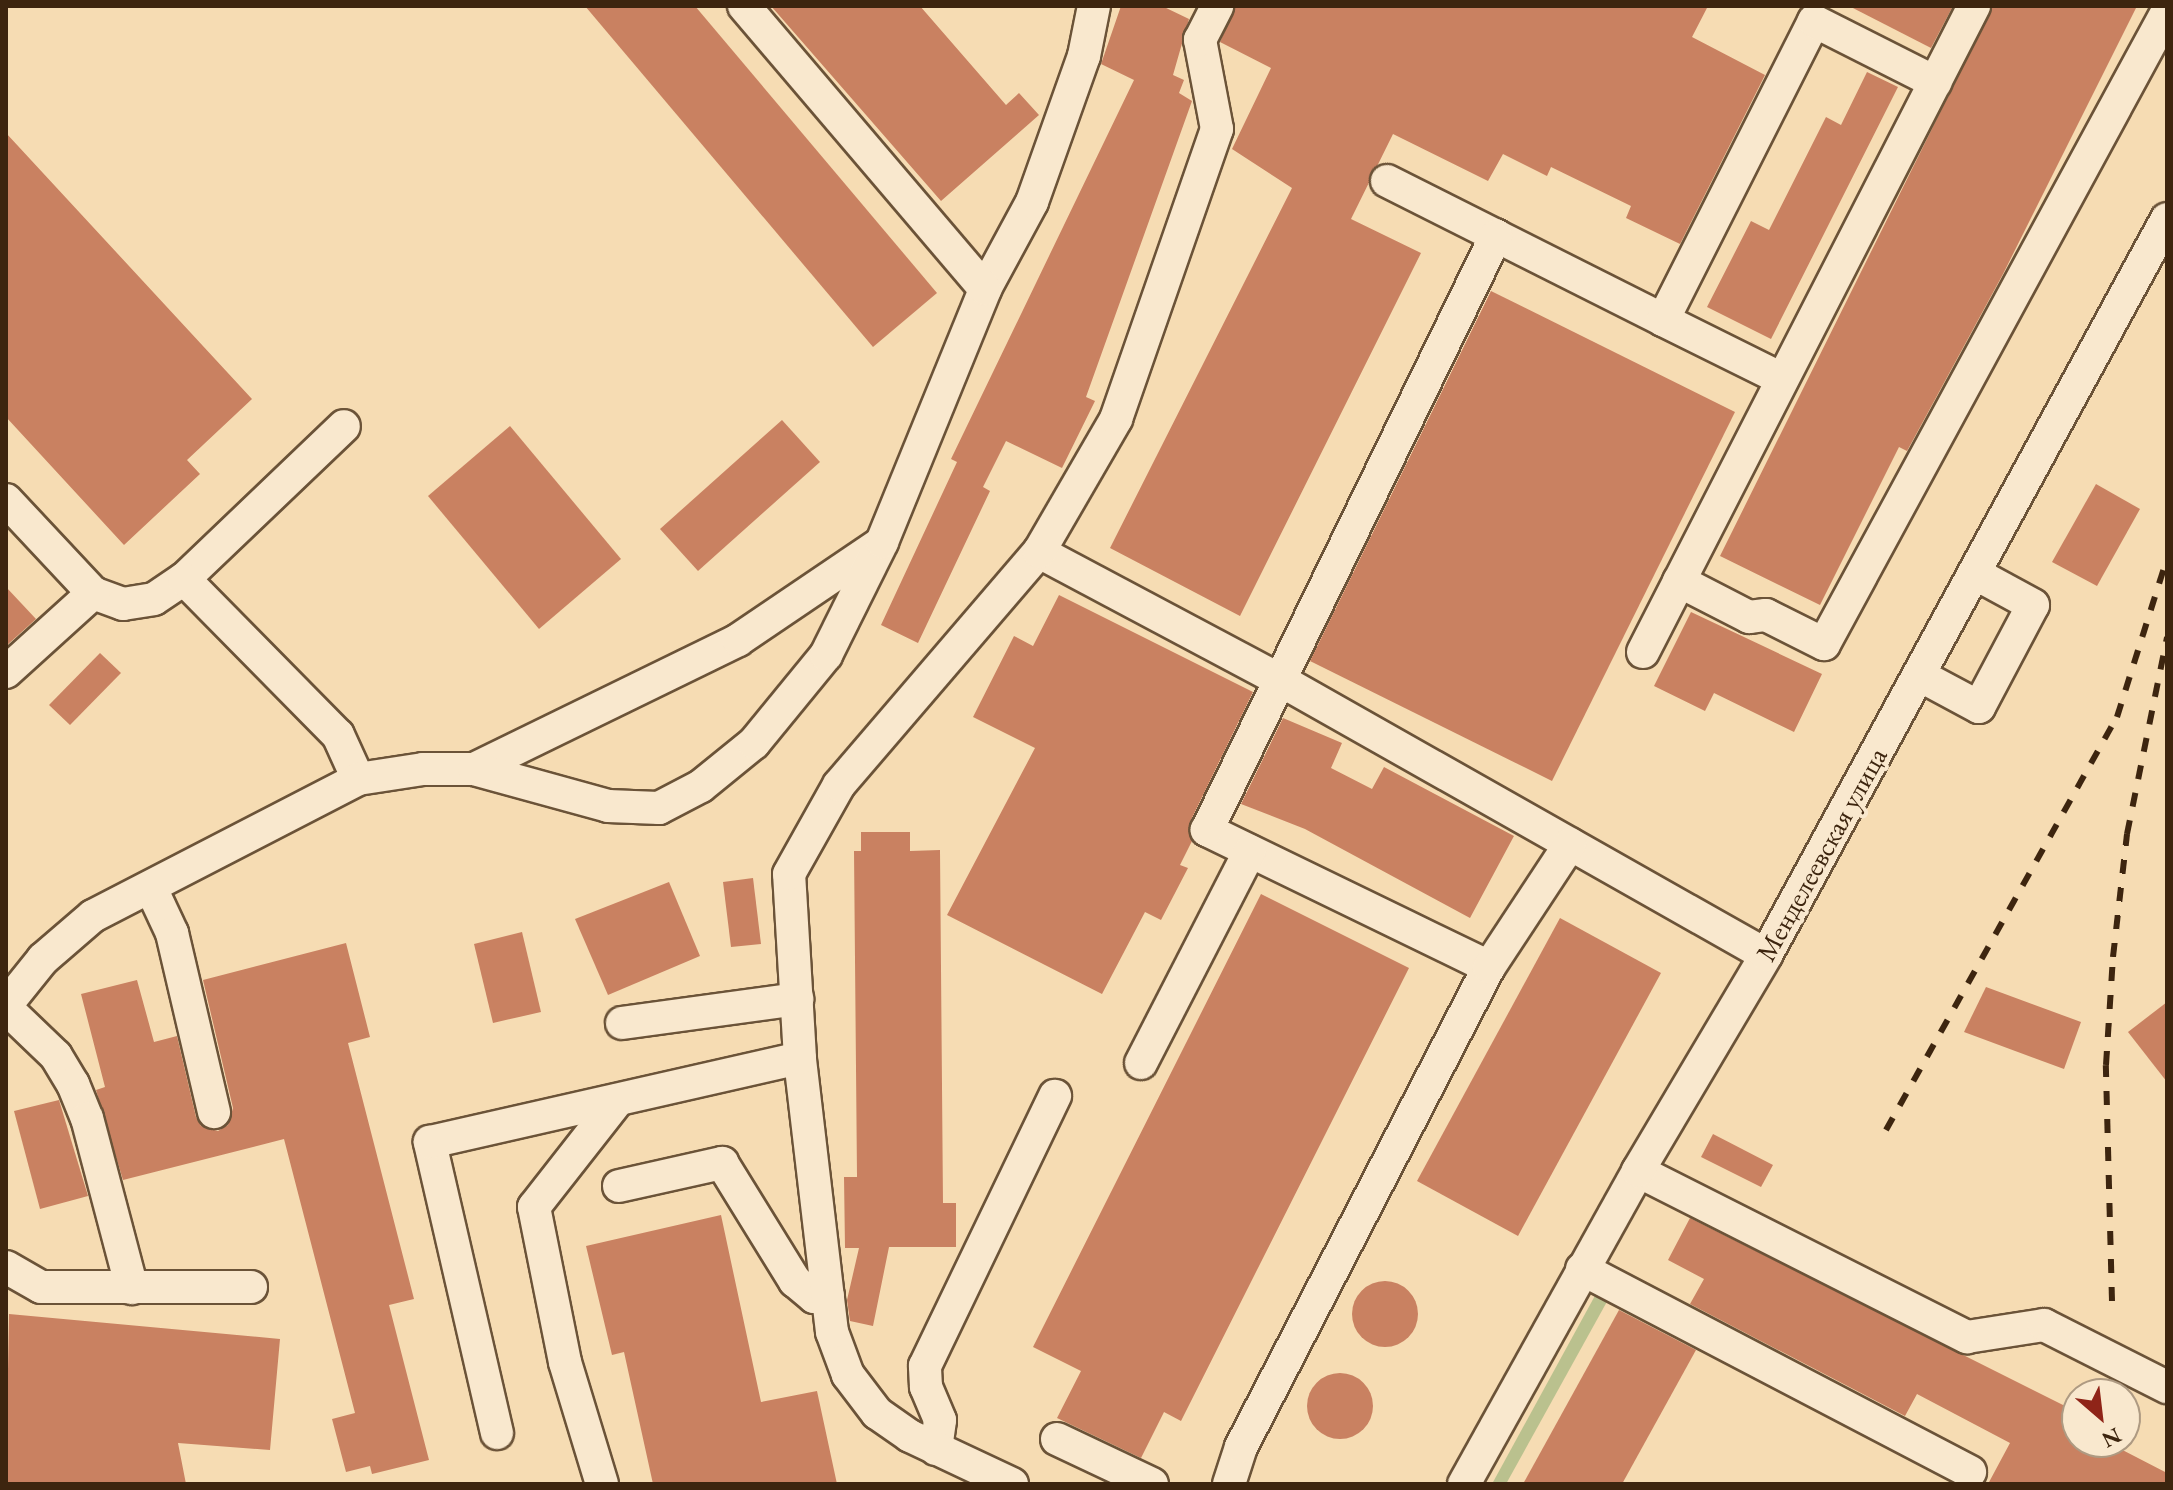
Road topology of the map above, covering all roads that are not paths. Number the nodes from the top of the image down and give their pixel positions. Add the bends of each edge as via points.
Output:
1 (744, 6) edge
2 (1094, 6) edge
3 (1217, 6) edge
4 (1974, 6) edge
5 (2167, 12) edge
6 (1814, 14) edge
7 (1935, 82) junction
8 (1387, 181) dead end
9 (2167, 219) edge
10 (1496, 236) junction
11 (985, 289) junction
12 (1663, 320) junction
13 (1782, 379) junction
14 (344, 426) dead end
15 (6, 500) edge
16 (882, 542) junction
17 (1039, 552) junction
18 (1974, 573) junction
19 (184, 579) junction
20 (1679, 581) junction
21 (93, 593) junction
22 (1643, 652) dead end
23 (6, 672) edge
24 (1919, 675) junction
25 (1280, 680) junction
26 (474, 769) junction
27 (358, 779) junction
28 (1570, 844) junction
29 (1250, 851) junction
30 (151, 888) junction
31 (1766, 955) junction
32 (1489, 967) junction
33 (797, 999) junction
34 (6, 1006) edge
35 (622, 1023) dead end
36 (800, 1058) junction
37 (1141, 1063) dead end
38 (1055, 1096) dead end
39 (618, 1100) junction
40 (214, 1112) dead end
41 (1638, 1171) junction
42 (619, 1186) dead end
43 (6, 1267) edge
44 (1582, 1269) junction
45 (251, 1287) dead end
46 (132, 1288) junction
47 (828, 1296) junction
48 (2167, 1387) edge
49 (497, 1433) dead end
50 (1057, 1439) dead end
51 (936, 1449) junction
52 (1970, 1472) dead end
53 (602, 1484) edge
54 (1012, 1484) edge
55 (1152, 1484) edge
56 (1229, 1484) edge
57 (1464, 1484) edge

1 - 11 street
2 - 11 street via 1084,56 1032,202
3 - 17 street via 1200,40 1217,129 1116,419
4 - 7 street
5 - 20 street via 1824,644 1766,615 1749,617
6 - 7 street
6 - 12 street
7 - 13 street
8 - 10 street
9 - 18 street, Менделеевская улица
10 - 12 street
10 - 25 street
11 - 16 street
12 - 13 street
13 - 20 street
14 - 19 street
15 - 21 street
16 - 26 street via 738,640
16 - 26 street via 826,655 754,743 701,786 659,808 608,806
17 - 25 street
17 - 33 street via 839,785 789,874
18 - 24 street, Менделеевская улица
18 - 24 street via 2033,605 1979,707
19 - 21 street via 154,599 123,604
19 - 27 street via 338,735
20 - 22 street
21 - 23 street
24 - 31 street, Менделеевская улица
25 - 28 street
25 - 29 street via 1207,830
26 - 27 street via 423,769
27 - 30 street
28 - 31 street
28 - 32 street
29 - 32 street
29 - 37 street
30 - 34 street via 93,916 43,959
30 - 40 street via 172,933
31 - 41 street, Менделеевская улица
32 - 56 street via 1241,1447
33 - 35 street
33 - 36 street
34 - 46 street via 56,1056 73,1084 87,1118
36 - 39 street
36 - 47 street
38 - 51 street via 925,1366 926,1387 940,1420
39 - 49 street via 430,1142
39 - 53 street via 534,1207 565,1362
41 - 44 street, Менделеевская улица
41 - 48 street via 1967,1337 2044,1325
42 - 47 street via 722,1163 795,1281 814,1297
43 - 46 street via 41,1287
44 - 52 street
44 - 57 street, Менделеевская улица
45 - 46 street
47 - 51 street via 832,1332 848,1375 877,1413
50 - 55 street
51 - 54 street

